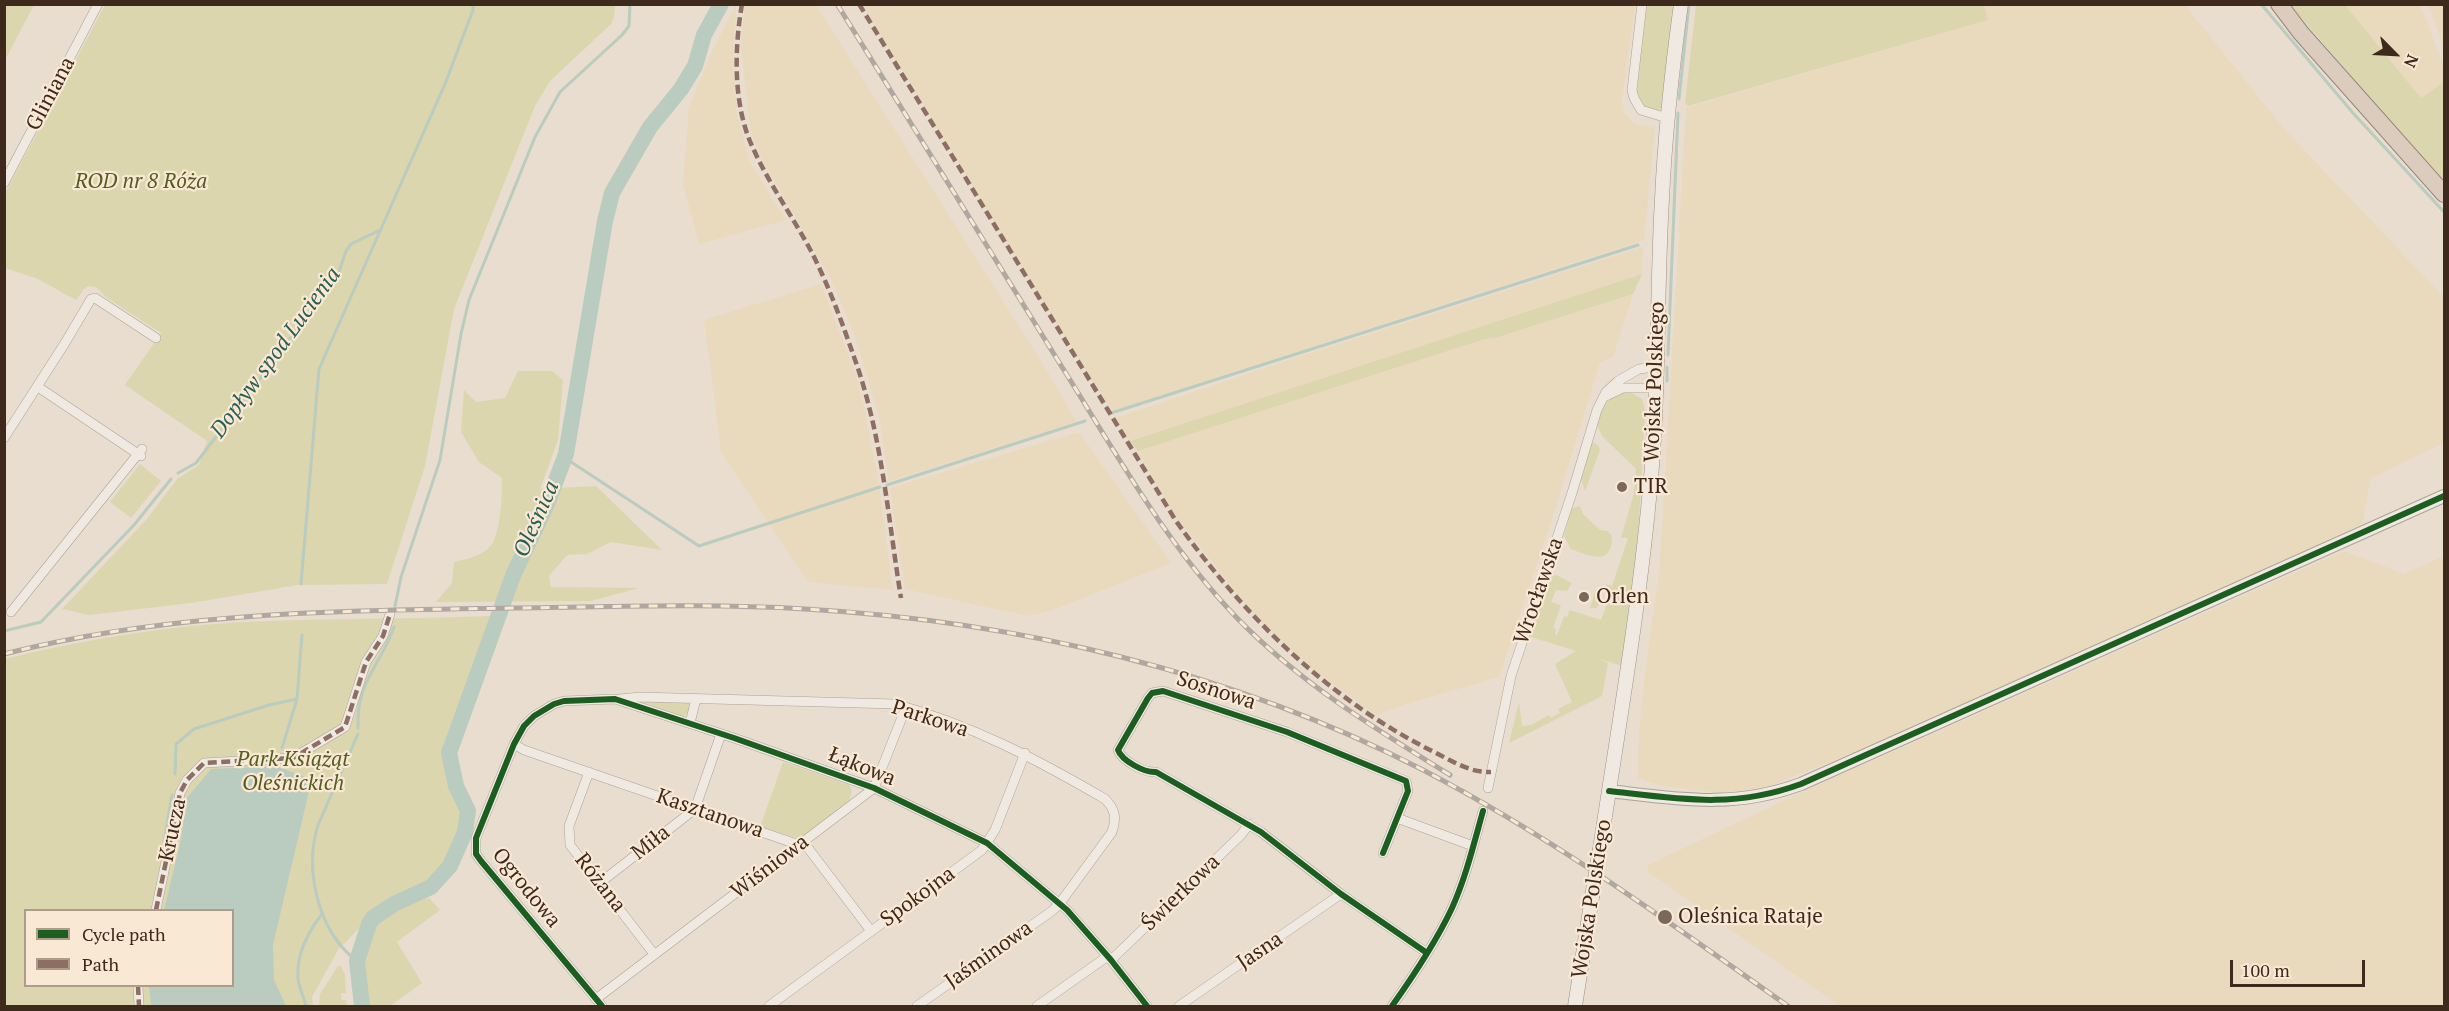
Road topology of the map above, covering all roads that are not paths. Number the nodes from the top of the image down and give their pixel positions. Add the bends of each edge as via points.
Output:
1 (98, 4) edge
2 (1642, 4) edge
3 (1681, 4) edge
4 (2279, 4) edge
5 (1667, 118) junction
6 (4, 183) edge
7 (2445, 194) edge
8 (156, 338) dead end
9 (1656, 367) junction
10 (38, 387) junction
11 (1655, 387) junction
12 (1602, 398) junction
13 (4, 438) edge
14 (2445, 496) edge
15 (11, 612) dead end
16 (390, 614) dead end
17 (615, 699) junction
18 (696, 699) junction
19 (906, 706) junction
20 (690, 723) junction
21 (721, 734) junction
22 (514, 744) junction
23 (1024, 753) junction
24 (589, 772) junction
25 (874, 788) junction
26 (1488, 788) dead end
27 (1609, 791) junction
28 (695, 809) junction
29 (1483, 811) dead end
30 (1397, 818) junction
31 (1249, 824) junction
32 (987, 843) junction
33 (800, 845) junction
34 (1473, 846) junction
35 (1383, 853) dead end
36 (600, 882) junction
37 (1341, 894) junction
38 (1060, 903) junction
39 (156, 909) edge
40 (871, 931) junction
41 (1427, 953) junction
42 (654, 954) junction
43 (1110, 958) junction
44 (138, 987) edge
45 (599, 1003) edge
46 (139, 1006) edge
47 (769, 1006) edge
48 (917, 1006) edge
49 (1037, 1006) edge
50 (1147, 1006) edge
51 (1179, 1006) edge
52 (1392, 1006) edge
53 (1575, 1006) edge

1 - 6 street, Gliniana
2 - 5 street via 1632,90 1641,110
3 - 5 main road, Wojska Polskiego
4 - 7 highway
5 - 9 main road, Wojska Polskiego
8 - 10 street via 91,298
9 - 11 main road, Wojska Polskiego
9 - 12 street, Wrocławska via 1629,374
10 - 13 street
10 - 15 street via 140,453
11 - 12 street via 1623,388
11 - 27 main road, Wojska Polskiego via 1640,589
12 - 26 street, Wrocławska via 1516,657
14 - 27 street via 1778,793 1705,801
16 - 39 street, Krucza via 383,636 366,662 345,727 293,758 214,761 194,771 180,793
17 - 18 street, Parkowa
17 - 20 street, Łąkowa
17 - 22 street, Łąkowa via 554,704 524,726
18 - 19 street, Parkowa
18 - 20 street
19 - 23 street, Parkowa
19 - 25 street
20 - 21 street, Łąkowa
21 - 25 street, Łąkowa
21 - 28 street
22 - 24 street, Kasztanowa
22 - 45 street, Ogrodowa via 476,838 477,854
23 - 32 street, Spokojna
23 - 38 street, Parkowa via 1105,799 1114,814 1112,832
24 - 28 street, Kasztanowa
24 - 36 street, Różana via 568,834 570,844
25 - 32 street, Łąkowa
25 - 33 street, Wiśniowa
27 - 53 main road, Wojska Polskiego, bridge
28 - 33 street, Kasztanowa
28 - 36 street, Miła
29 - 34 street
30 - 31 street, Sosnowa via 1408,791 1402,779 1287,732 1163,691 1152,693 1120,745 1119,754
30 - 34 street
30 - 35 street, Sosnowa
31 - 37 street, Sosnowa
31 - 43 street, Świerkowa
32 - 38 street, Łąkowa
32 - 40 street, Spokojna
33 - 40 street, Kasztanowa via 808,848
33 - 42 street, Wiśniowa
34 - 41 street via 1452,908
36 - 42 street, Różana
37 - 41 street, Sosnowa
37 - 51 street, Jasna
38 - 43 street, Łąkowa
38 - 48 street, Jaśminowa
40 - 47 street, Spokojna
41 - 52 street
42 - 45 street, Wiśniowa
43 - 49 street, Świerkowa
43 - 50 street, Łąkowa
44 - 46 street

